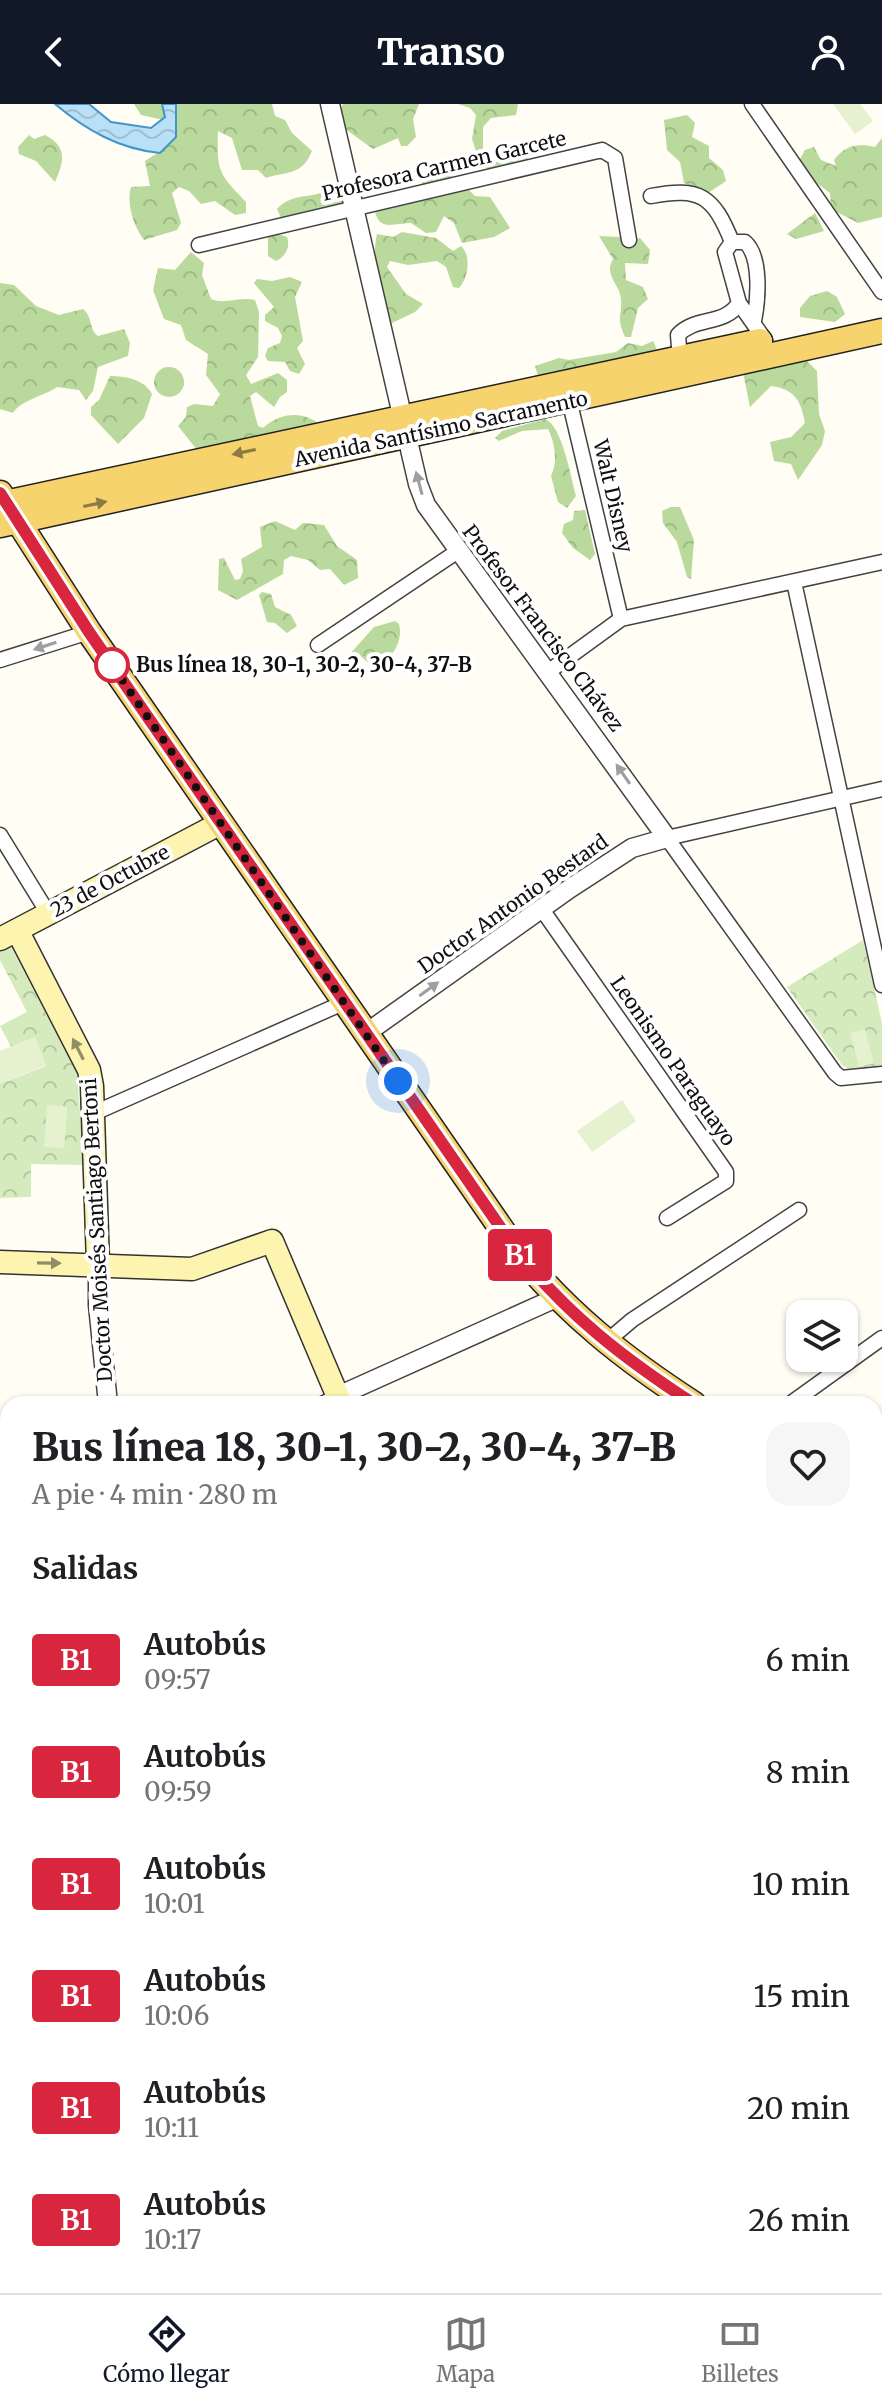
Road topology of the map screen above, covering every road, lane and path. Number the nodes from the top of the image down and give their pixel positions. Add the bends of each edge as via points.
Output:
1 (330, 104) edge
2 (752, 104) edge
3 (651, 196) dead end
4 (355, 208) junction
5 (629, 240) dead end
6 (732, 242) junction
7 (199, 245) dead end
8 (882, 292) edge
9 (739, 303) junction
10 (882, 315) edge
11 (882, 331) edge
12 (763, 339) junction
13 (680, 359) junction
14 (568, 392) junction
15 (405, 428) junction
16 (5, 509) edge
17 (458, 551) junction
18 (882, 562) edge
19 (794, 582) junction
20 (621, 619) junction
21 (89, 632) junction
22 (318, 645) dead end
23 (0, 660) edge
24 (548, 672) junction
25 (882, 789) edge
26 (839, 798) junction
27 (221, 823) junction
28 (0, 835) edge
29 (667, 838) junction
30 (541, 908) junction
31 (48, 913) junction
32 (14, 938) edge
33 (882, 985) edge
34 (343, 1003) junction
35 (365, 1034) junction
36 (882, 1074) edge
37 (92, 1114) junction
38 (799, 1210) dead end
39 (667, 1218) dead end
40 (0, 1262) edge
41 (98, 1264) junction
42 (556, 1298) junction
43 (882, 1338) edge
44 (605, 1343) junction
45 (107, 1396) edge
46 (332, 1396) edge
47 (345, 1396) edge
48 (682, 1396) edge
49 (801, 1396) edge

1 - 4 street, Profesor Francisco Chávez
2 - 8 street
3 - 6 street via 699,194 720,214
4 - 5 street, Profesora Carmen Garcete via 602,150 615,158
4 - 7 street, Profesora Carmen Garcete
4 - 15 street, Profesor Francisco Chávez
6 - 9 street via 725,252
6 - 12 street via 745,242 752,251
9 - 12 street
9 - 13 street via 725,317 685,327 678,335
10 - 12 main road, Avenida Santísimo Sacramento
11 - 12 main road, Avenida Santísimo Sacramento
12 - 13 main road, Avenida Santísimo Sacramento
12 - 14 main road, Avenida Santísimo Sacramento
13 - 14 main road, Avenida Santísimo Sacramento
14 - 15 main road, Avenida Santísimo Sacramento
14 - 20 street, Walt Disney
15 - 16 main road, Avenida Santísimo Sacramento
17 -> 15 street, Profesor Francisco Chávez via 426,505
16 - 21 main road
17 - 22 street
17 - 24 street, Profesor Francisco Chávez
18 - 19 street
19 - 20 street
19 - 26 street
20 - 24 street
21 -> 23 street
21 - 27 main road
29 -> 24 street, Profesor Francisco Chávez
25 - 26 street, Doctor Antonio Bestard
26 - 29 street, Doctor Antonio Bestard
26 - 33 street
27 - 31 main road, 23 de Octubre
27 - 34 main road
28 - 31 street
29 - 30 street, Doctor Antonio Bestard via 632,848
29 - 36 street, Profesor Francisco Chávez via 835,1073 841,1078
35 -> 30 street, Doctor Antonio Bestard
30 - 39 street, Leonismo Paraguayo via 726,1172 726,1181
31 - 32 main road, 23 de Octubre
37 -> 32 main road, Doctor Moisés Santiago Bertoni via 89,1070
34 - 35 main road
34 - 37 street
35 - 42 main road via 496,1223
37 - 41 main road, Doctor Moisés Santiago Bertoni
38 - 44 street
40 -> 41 main road
41 - 45 street, Doctor Moisés Santiago Bertoni
41 - 46 main road via 192,1269 272,1241
42 - 44 main road
42 - 47 street
43 - 49 street
44 - 48 main road

